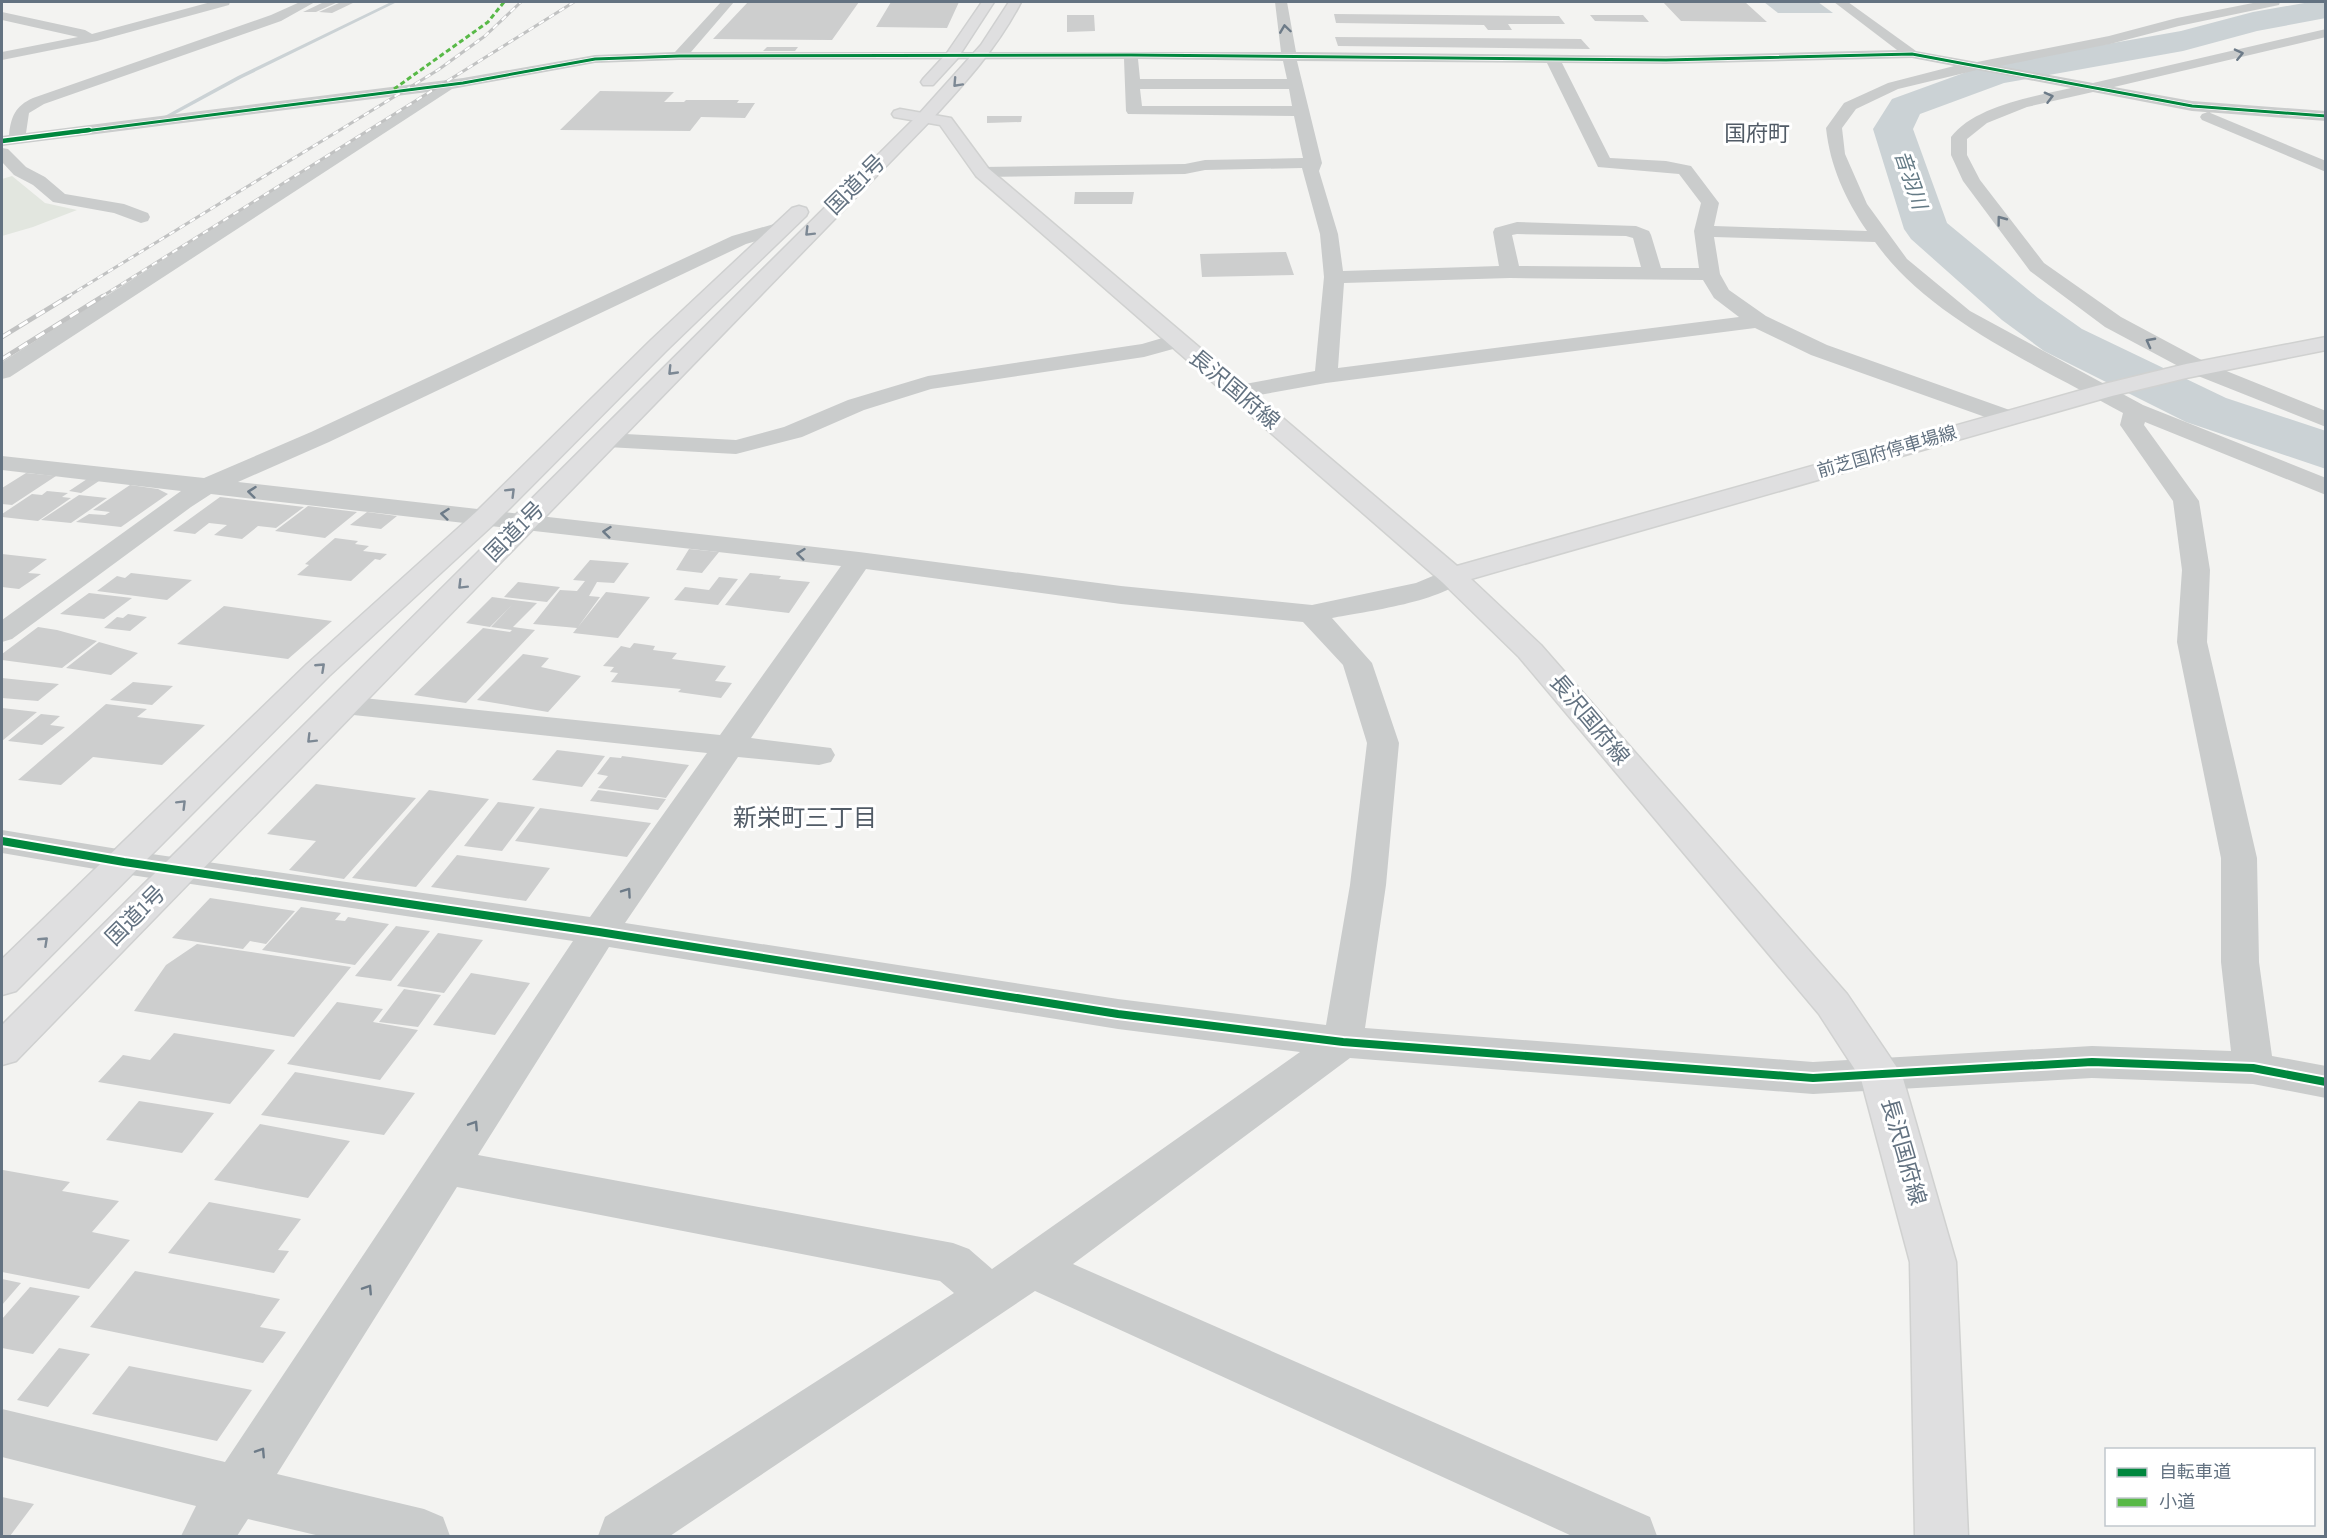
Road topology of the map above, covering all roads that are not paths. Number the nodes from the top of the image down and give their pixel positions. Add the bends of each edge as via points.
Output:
1 (224, 2) edge
2 (309, 2) edge
3 (728, 2) edge
4 (988, 2) edge
5 (1015, 2) edge
6 (1281, 2) edge
7 (1840, 2) edge
8 (2274, 2) edge
9 (2, 16) edge
10 (2325, 33) edge
11 (97, 37) junction
12 (1912, 54) junction
13 (1131, 55) junction
14 (679, 56) junction
15 (952, 56) junction
16 (982, 56) junction
17 (1289, 56) junction
18 (2, 57) edge
19 (1552, 58) junction
20 (1989, 66) junction
21 (1132, 84) junction
22 (1296, 84) junction
23 (450, 85) junction
24 (2090, 86) junction
25 (2192, 106) junction
26 (1301, 111) junction
27 (912, 116) junction
28 (2325, 116) edge
29 (9, 139) edge
30 (2, 153) edge
31 (1313, 163) junction
32 (2325, 167) edge
33 (982, 172) junction
34 (141, 218) dead end
35 (782, 228) junction
36 (1703, 231) junction
37 (1882, 237) junction
38 (1510, 272) junction
39 (1653, 274) junction
40 (1710, 274) junction
41 (1334, 277) junction
42 (1758, 321) junction
43 (1176, 341) junction
44 (2325, 343) edge
45 (2194, 370) junction
46 (2, 372) edge
47 (1326, 376) junction
48 (1237, 392) junction
49 (2104, 392) junction
50 (2135, 410) junction
51 (2010, 417) junction
52 (2325, 420) edge
53 (607, 440) junction
54 (2, 463) edge
55 (205, 487) junction
56 (2325, 487) edge
57 (486, 518) junction
58 (524, 523) junction
59 (859, 560) junction
60 (1452, 576) junction
61 (1312, 614) junction
62 (2, 633) edge
63 (344, 705) junction
64 (730, 746) junction
65 (819, 755) dead end
66 (2, 841) edge
67 (124, 862) junction
68 (182, 870) junction
69 (599, 932) junction
70 (2, 981) edge
71 (1343, 1042) junction
72 (2, 1050) edge
73 (2253, 1068) junction
74 (1881, 1075) junction
75 (2325, 1082) edge
76 (447, 1167) junction
77 (1032, 1268) junction
78 (989, 1296) junction
79 (2, 1433) edge
80 (236, 1491) junction
81 (207, 1536) edge
82 (424, 1536) edge
83 (624, 1536) edge
84 (1631, 1536) edge
85 (1942, 1536) edge

1 - 11 street
2 - 29 street via 276,18 24,107
3 - 14 street
4 - 15 main road, 国道1号
5 - 16 main road, 国道1号
17 -> 6 street
7 - 12 street
8 - 20 street
9 - 11 street
24 -> 10 street
11 - 18 street
12 - 19 street via 1666,60
12 - 20 street
13 - 16 street
13 - 17 street
13 - 21 street
14 - 15 street
14 - 23 street via 595,59
15 - 16 street
15 - 27 main road, 国道1号
16 -> 27 main road, 国道1号
17 - 19 street
17 - 22 street
19 - 36 street via 1604,164 1685,170 1710,203
20 - 24 street
20 - 37 street via 1893,86 1850,106 1834,128 1838,154 1858,205
21 - 22 street
21 - 26 street via 1134,111
22 - 26 street
23 - 29 street
23 - 46 street
24 - 25 street
45 -> 24 street via 2113,322 2037,267 1972,181 1959,155 1959,137 1981,120 2022,104
25 - 28 street
25 - 32 street via 2202,114
26 - 31 street
27 - 33 main road, 長沢国府線 via 945,121
27 - 35 main road, 国道1号
27 -> 53 main road, 国道1号
30 - 34 street via 59,198 118,208
31 - 33 street
31 - 41 street via 1310,171 1329,234
33 - 43 main road, 長沢国府線
35 - 55 street via 739,240
57 -> 35 main road, 国道1号
36 - 37 street
36 - 40 street
37 - 49 street via 1900,263 1963,315
38 - 39 street
38 - 39 street via 1502,232 1517,228 1606,229 1642,235
38 - 41 street
39 - 40 street
40 - 42 street via 1721,294
41 - 47 street
42 - 47 street
42 - 51 street via 1819,350
43 - 48 main road, 長沢国府線
43 - 53 street via 1144,350 928,383 856,405 793,432 736,447
44 - 45 main road, 前芝国府停車場線
45 - 49 main road, 前芝国府停車場線
45 - 52 street
47 - 48 street
48 - 60 main road, 長沢国府線
49 - 50 street
49 - 51 main road, 前芝国府停車場線
50 - 56 street
50 - 73 street via 2132,425 2186,501 2196,570 2192,642 2239,858 2240,962
51 - 60 main road, 前芝国府停車場線
53 - 58 main road, 国道1号
54 - 55 street
57 -> 55 street
55 - 62 street
57 - 58 street
67 -> 57 main road, 国道1号 via 318,670
59 -> 58 street
58 -> 63 main road, 国道1号
59 - 61 street via 1121,596
59 - 64 street
60 - 61 street via 1425,591
60 - 74 main road, 長沢国府線 via 1530,651 1833,1004
61 - 71 street via 1357,663 1383,743 1368,885
63 - 64 street
63 -> 68 main road, 国道1号
64 - 65 street
69 -> 64 street
66 - 67 street
67 - 68 street
70 -> 67 main road, 国道1号
68 - 69 street
68 - 72 main road, 国道1号
69 - 71 street via 1118,1014
76 -> 69 street
71 - 74 street via 1813,1078
71 - 77 street
73 - 74 street via 2092,1062
73 - 75 street
74 - 85 main road, 長沢国府線 via 1933,1262
76 - 78 street via 953,1263
80 -> 76 street
77 - 78 street
77 - 84 street
78 - 83 street
79 - 80 street
80 - 81 street
80 - 82 street

